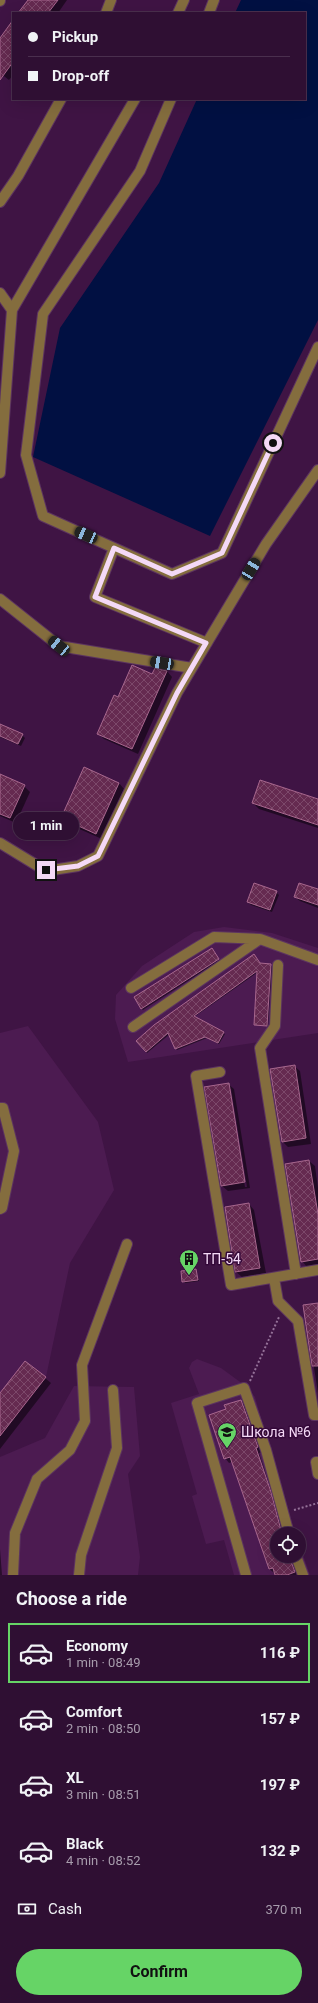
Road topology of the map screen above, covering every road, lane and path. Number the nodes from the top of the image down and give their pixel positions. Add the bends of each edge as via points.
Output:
1 (111, 0) edge
2 (184, 0) edge
3 (214, 0) edge
4 (106, 12) edge
5 (178, 12) edge
6 (209, 12) edge
7 (60, 100) edge
8 (134, 100) edge
9 (171, 100) edge
10 (0, 202) edge
11 (0, 293) edge
12 (12, 310) junction
13 (318, 347) edge
14 (318, 470) edge
15 (0, 473) edge
16 (114, 548) junction
17 (0, 598) edge
18 (206, 643) junction
19 (192, 668) junction
20 (0, 844) edge
21 (260, 939) junction
22 (318, 960) edge
23 (278, 965) dead end
24 (131, 988) dead end
25 (133, 1027) dead end
26 (220, 1072) dead end
27 (0, 1108) edge
28 (0, 1209) edge
29 (127, 1244) dead end
30 (318, 1270) edge
31 (296, 1274) junction
32 (274, 1278) junction
33 (287, 1309) junction
34 (247, 1387) dead end
35 (113, 1390) dead end
36 (318, 1415) edge
37 (318, 1462) edge
38 (318, 1474) edge
39 (318, 1503) edge
40 (290, 1512) dead end
41 (287, 1527) edge
42 (299, 1563) edge
43 (13, 1575) edge
44 (79, 1575) edge
45 (246, 1575) edge
46 (303, 1575) edge

1 - 4 street
2 - 5 street
3 - 6 street
7 - 10 street via 18,176
8 - 12 street
9 - 16 street via 140,171 43,314 26,455 43,516
11 - 12 street
12 - 15 street
13 - 16 street via 222,553 172,574
14 - 18 street via 266,544
16 - 18 street via 95,597
17 - 19 street via 59,646
18 - 19 street
19 - 20 street via 177,693 98,856 78,866 46,870
21 - 22 street
21 - 24 street via 214,937
21 - 25 street
23 - 31 street via 275,1026 260,1048
26 - 32 street via 196,1076 231,1285
27 - 28 street via 3,1108 14,1151
29 - 43 street via 82,1365 85,1421 70,1450 37,1479 15,1533
30 - 31 street
31 - 32 street
32 - 33 street via 278,1301
33 - 34 path via 279,1316
33 - 36 street via 298,1320 314,1415
35 - 44 street via 117,1448 81,1555
37 - 38 street
39 - 40 path
41 - 45 street via 266,1450 244,1388 197,1403
42 - 46 street

